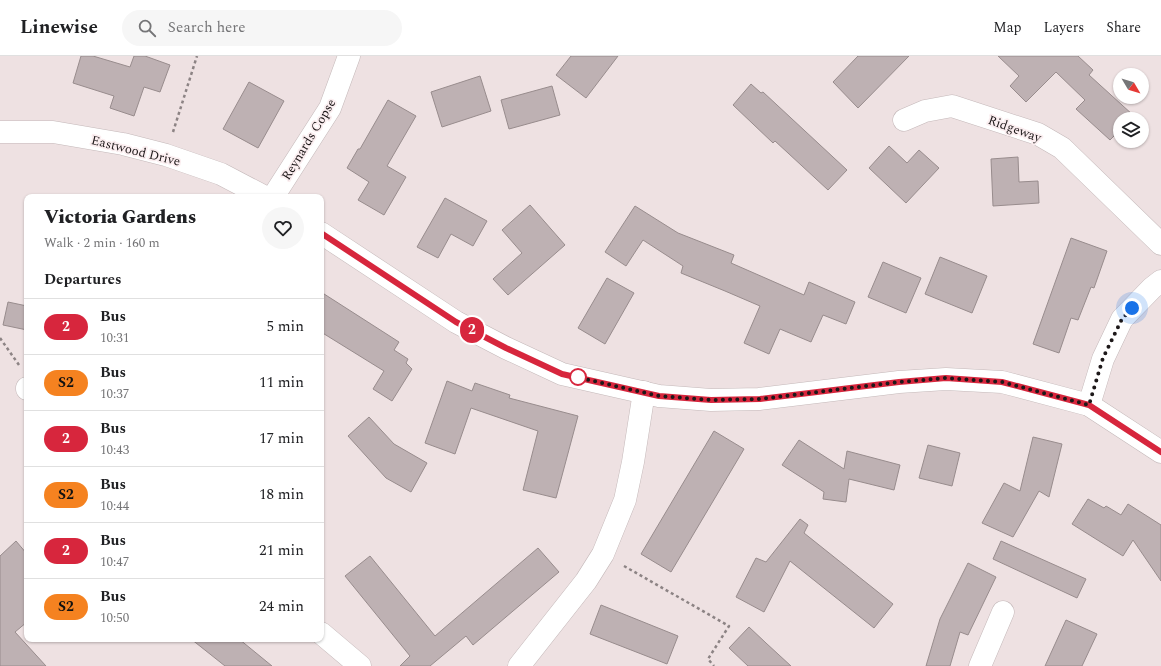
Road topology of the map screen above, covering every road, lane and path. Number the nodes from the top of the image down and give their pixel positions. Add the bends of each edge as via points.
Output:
1 (197, 56) edge
2 (350, 56) edge
3 (904, 120) dead end
4 (0, 132) edge
5 (166, 155) junction
6 (259, 194) edge
7 (275, 194) edge
8 (324, 235) edge
9 (1161, 244) edge
10 (1161, 281) edge
11 (0, 338) edge
12 (24, 371) edge
13 (644, 392) junction
14 (1089, 405) junction
15 (1161, 452) edge
16 (604, 554) junction
17 (1003, 612) dead end
18 (324, 636) edge
19 (360, 666) edge
20 (519, 666) edge
21 (714, 666) edge
22 (980, 666) edge

1 - 5 path
2 - 7 street, Reynards Copse via 330,108
3 - 9 street, Ridgeway via 925,111 952,106 1038,134 1062,148
4 - 5 street, Eastwood Drive via 53,132 123,144
5 - 6 street, Eastwood Drive via 221,174
8 - 13 street via 456,322 506,348 562,374
10 - 14 street via 1122,319 1103,358
11 - 12 path
13 - 14 street via 659,396 711,400 760,399 946,378 1002,382
13 - 16 street via 625,500
14 - 15 street
16 - 20 street
16 - 21 path via 730,626 708,659
17 - 22 street
18 - 19 street

